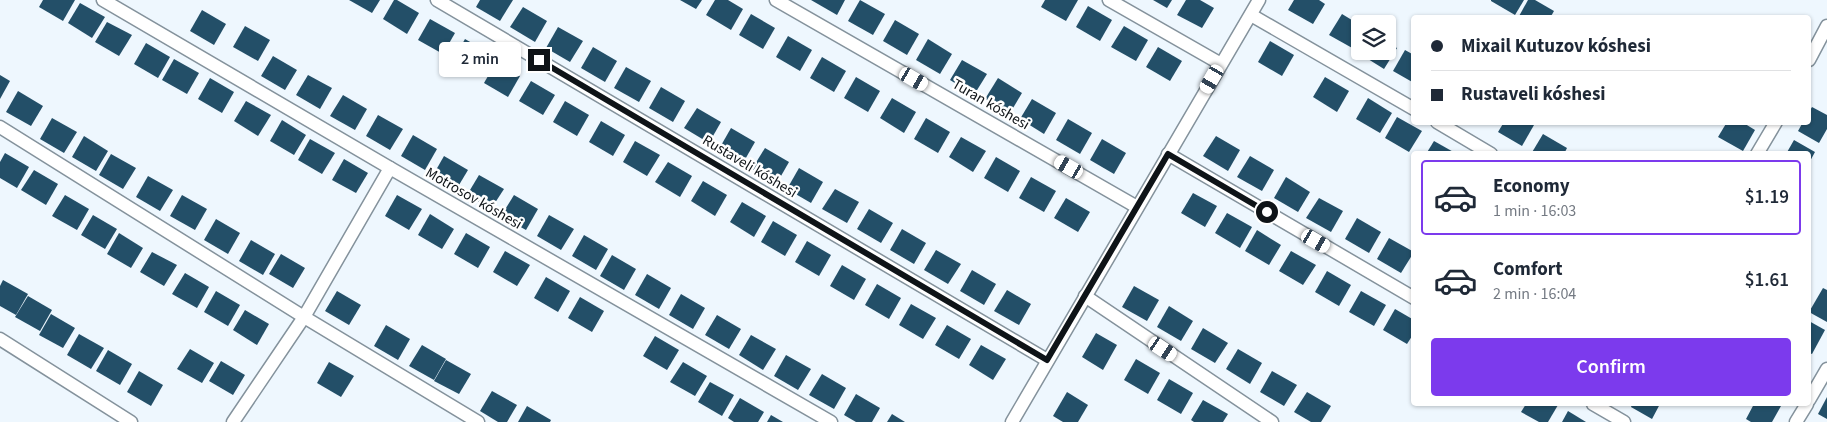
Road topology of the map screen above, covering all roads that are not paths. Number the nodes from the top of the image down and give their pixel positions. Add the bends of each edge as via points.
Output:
1 (103, 0) edge
2 (437, 0) edge
3 (776, 0) edge
4 (1109, 0) edge
5 (1259, 0) edge
6 (1251, 15) junction
7 (1827, 26) edge
8 (1811, 56) edge
9 (1221, 64) junction
10 (1411, 107) edge
11 (1442, 125) edge
12 (1774, 125) edge
13 (0, 128) edge
14 (1486, 151) edge
15 (1759, 151) edge
16 (1168, 154) junction
17 (390, 168) junction
18 (1137, 207) junction
19 (1085, 296) junction
20 (1411, 296) edge
21 (304, 317) junction
22 (0, 339) edge
23 (1047, 360) junction
24 (1827, 369) edge
25 (1811, 397) edge
26 (1601, 406) edge
27 (1806, 406) edge
28 (131, 422) edge
29 (233, 422) edge
30 (478, 422) edge
31 (831, 422) edge
32 (1012, 422) edge
33 (1272, 422) edge
34 (1624, 422) edge
35 (1796, 422) edge

1 - 17 street, Motrosov kóshesi
2 - 23 street, Rustaveli kóshesi
3 - 18 street, Turan kóshesi
4 - 9 street
5 - 6 street
6 - 9 street
6 - 10 street
7 - 8 street
9 - 16 street
11 - 14 street
12 - 15 street
13 - 21 street
16 - 18 street
16 - 20 street
17 - 21 street
17 - 31 street, Motrosov kóshesi
18 - 19 street
19 - 23 street
19 - 33 street
21 - 29 street
21 - 30 street
22 - 28 street
23 - 32 street
24 - 25 street
26 - 34 street
27 - 35 street

